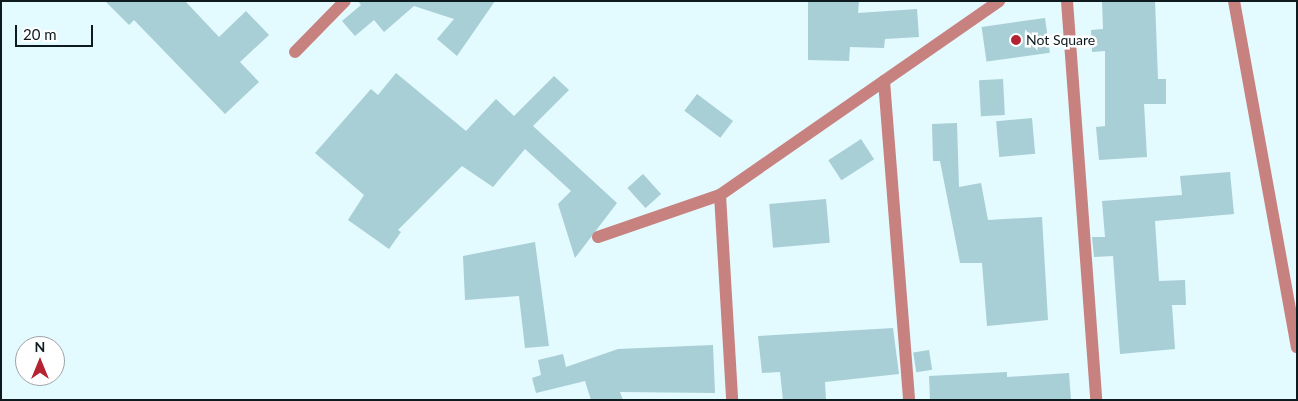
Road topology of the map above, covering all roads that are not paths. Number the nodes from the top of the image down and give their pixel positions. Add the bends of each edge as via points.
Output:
1 (345, 1) edge
2 (999, 1) edge
3 (1068, 1) edge
4 (1234, 1) edge
5 (294, 52) dead end
6 (884, 80) junction
7 (720, 195) junction
8 (598, 237) dead end
9 (1297, 347) edge
10 (732, 400) edge
11 (909, 400) edge
12 (1096, 400) edge

1 - 5 street
2 - 6 street
3 - 12 street
4 - 9 street
6 - 7 street
6 - 11 street
7 - 8 street
7 - 10 street

